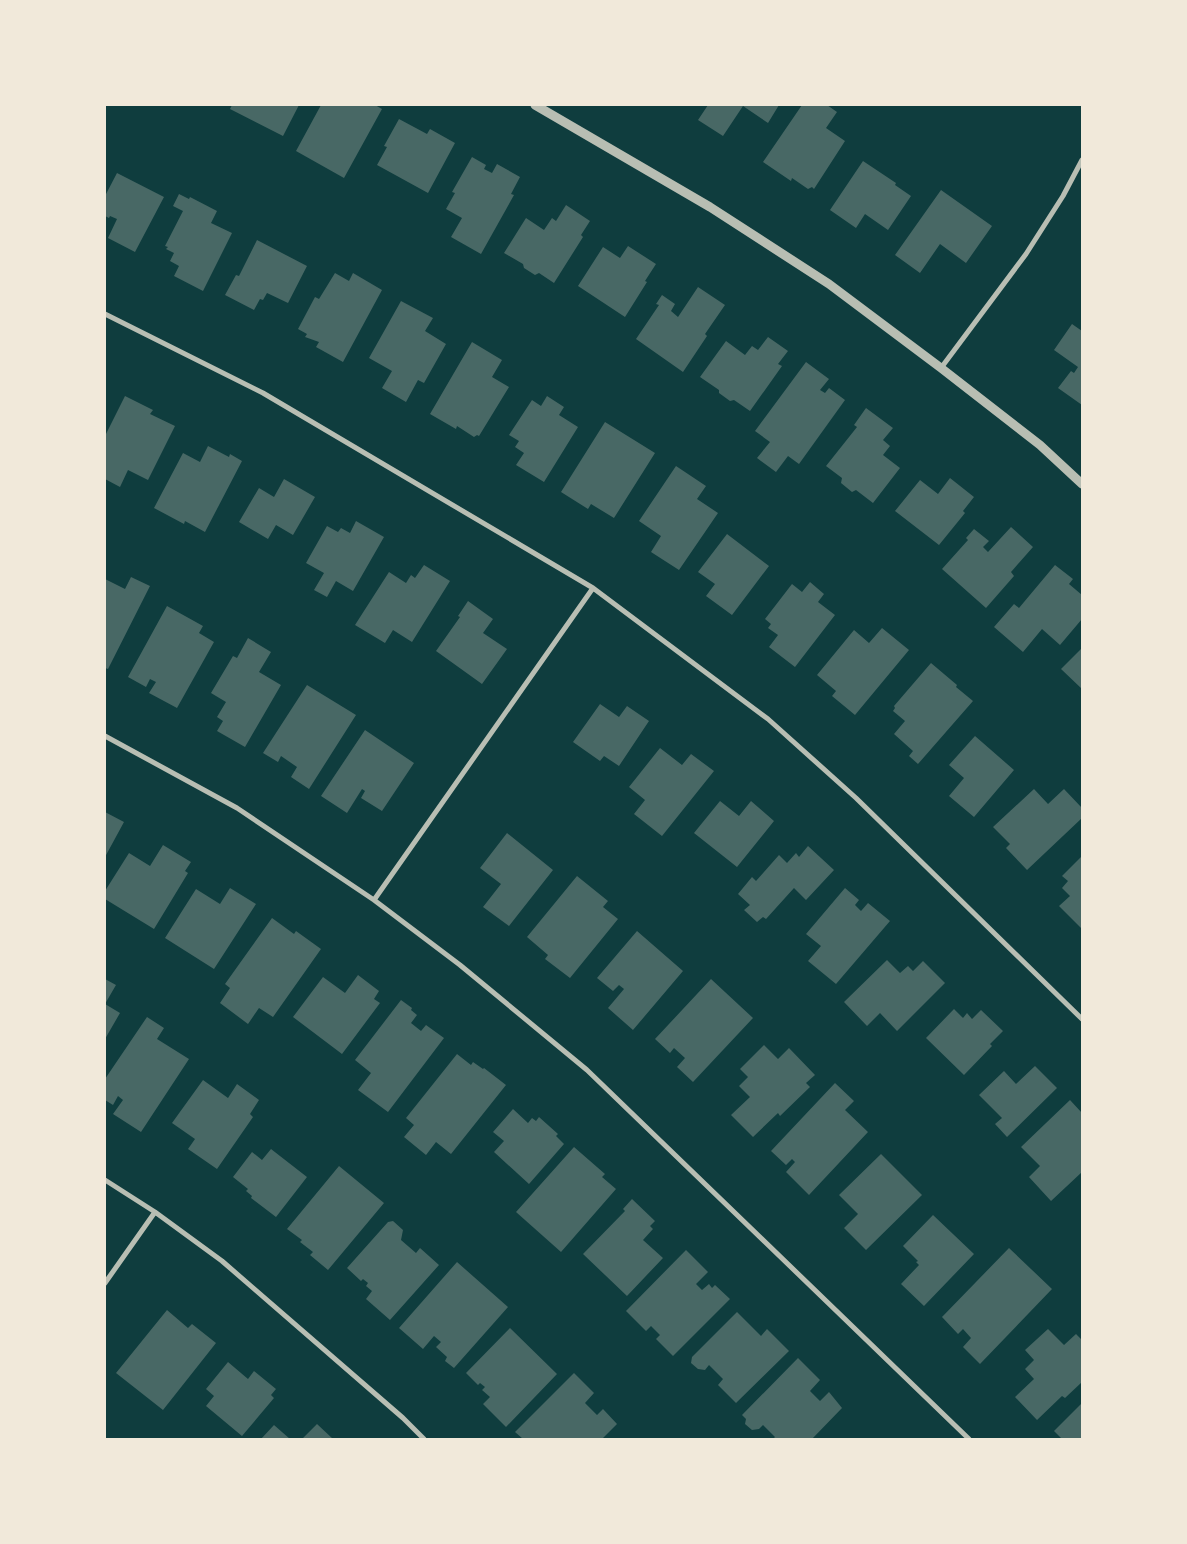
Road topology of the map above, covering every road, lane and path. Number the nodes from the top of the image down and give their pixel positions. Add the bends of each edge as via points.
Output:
1 (535, 105) edge
2 (1082, 160) edge
3 (105, 314) edge
4 (941, 368) junction
5 (1082, 484) edge
6 (593, 588) junction
7 (105, 736) edge
8 (374, 900) junction
9 (1082, 1019) edge
10 (105, 1180) edge
11 (155, 1212) junction
12 (105, 1283) edge
13 (424, 1439) edge
14 (969, 1439) edge

1 - 4 street via 710,207 829,284
2 - 4 street via 1026,254
3 - 6 street via 263,393
4 - 5 street via 1040,445
6 - 8 street
6 - 9 street via 768,719 856,798
7 - 8 street via 237,808
8 - 14 street via 460,965 587,1070
10 - 11 street
11 - 12 street
11 - 13 street via 222,1261

